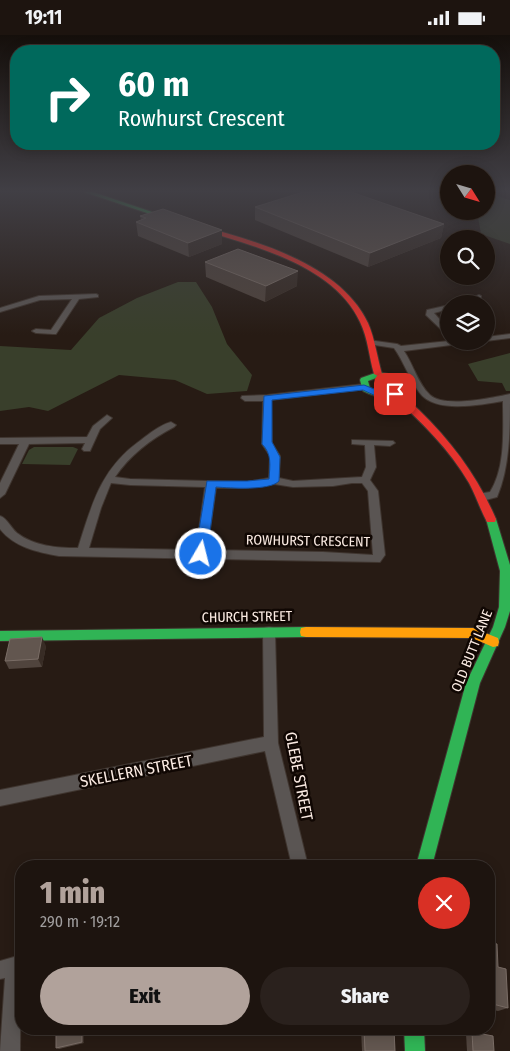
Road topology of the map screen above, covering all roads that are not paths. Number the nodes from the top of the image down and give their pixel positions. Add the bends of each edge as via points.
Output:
1 (231, 239) edge
2 (96, 296) dead end
3 (77, 297) junction
4 (440, 309) edge
5 (0, 310) edge
6 (440, 326) edge
7 (36, 331) dead end
8 (53, 332) junction
9 (63, 333) dead end
10 (510, 336) edge
11 (495, 338) edge
12 (371, 342) junction
13 (440, 344) edge
14 (399, 349) junction
15 (378, 374) junction
16 (364, 387) junction
17 (395, 394) junction
18 (509, 397) edge
19 (245, 398) dead end
20 (268, 398) junction
21 (107, 418) dead end
22 (171, 425) dead end
23 (150, 437) junction
24 (0, 441) edge
25 (25, 441) junction
26 (160, 442) dead end
27 (355, 442) dead end
28 (369, 442) junction
29 (390, 443) dead end
30 (109, 479) junction
31 (365, 480) junction
32 (274, 481) junction
33 (211, 484) junction
34 (0, 494) edge
35 (482, 497) junction
36 (0, 520) edge
37 (82, 552) junction
38 (201, 554) junction
39 (269, 632) junction
40 (0, 636) edge
41 (493, 642) junction
42 (271, 743) junction
43 (0, 798) edge
44 (299, 860) edge
45 (425, 860) edge
46 (12, 967) edge
47 (414, 1035) edge
48 (10, 1051) edge
49 (415, 1051) edge

1 - 12 street via 277,255 335,285 353,301
2 - 3 street
3 - 5 street via 39,298
3 - 8 street
4 - 6 street via 430,312
7 - 8 street
8 - 9 street
10 - 11 street
12 - 14 street via 388,343
12 - 15 street
13 - 14 street
14 - 18 street via 427,397 436,403
15 - 16 street via 364,380
15 - 17 street via 400,381 402,387
16 - 17 street via 380,395
16 - 20 street
17 - 35 street, OLD BUTT LANE via 422,416 455,453
18 - 35 street via 504,480 493,495
19 - 20 street
20 - 32 street via 267,444 275,457
21 - 25 street via 96,428 89,444
22 - 23 street
23 - 26 street
23 - 30 street via 114,470
24 - 25 street
25 - 34 street
27 - 28 street
28 - 29 street
28 - 31 street via 372,465 371,474
30 - 33 street
30 - 37 street via 101,492
31 - 32 street via 293,484
31 - 38 street, ROWHURST CRESCENT via 373,491 379,555 376,559
32 - 33 street via 247,485
33 - 38 street
35 - 41 street, OLD BUTT LANE via 505,565 505,607
36 - 37 street, ROWHURST CRESCENT via 18,540 35,548
37 - 38 street, ROWHURST CRESCENT
39 - 40 street, CHURCH STREET
39 - 41 street, CHURCH STREET via 473,633
39 - 42 street, GLEBE STREET
41 - 45 street, OLD BUTT LANE via 475,678 444,779
42 - 43 street, SKELLERN STREET
42 - 44 street, GLEBE STREET
46 - 48 street
47 - 49 street

